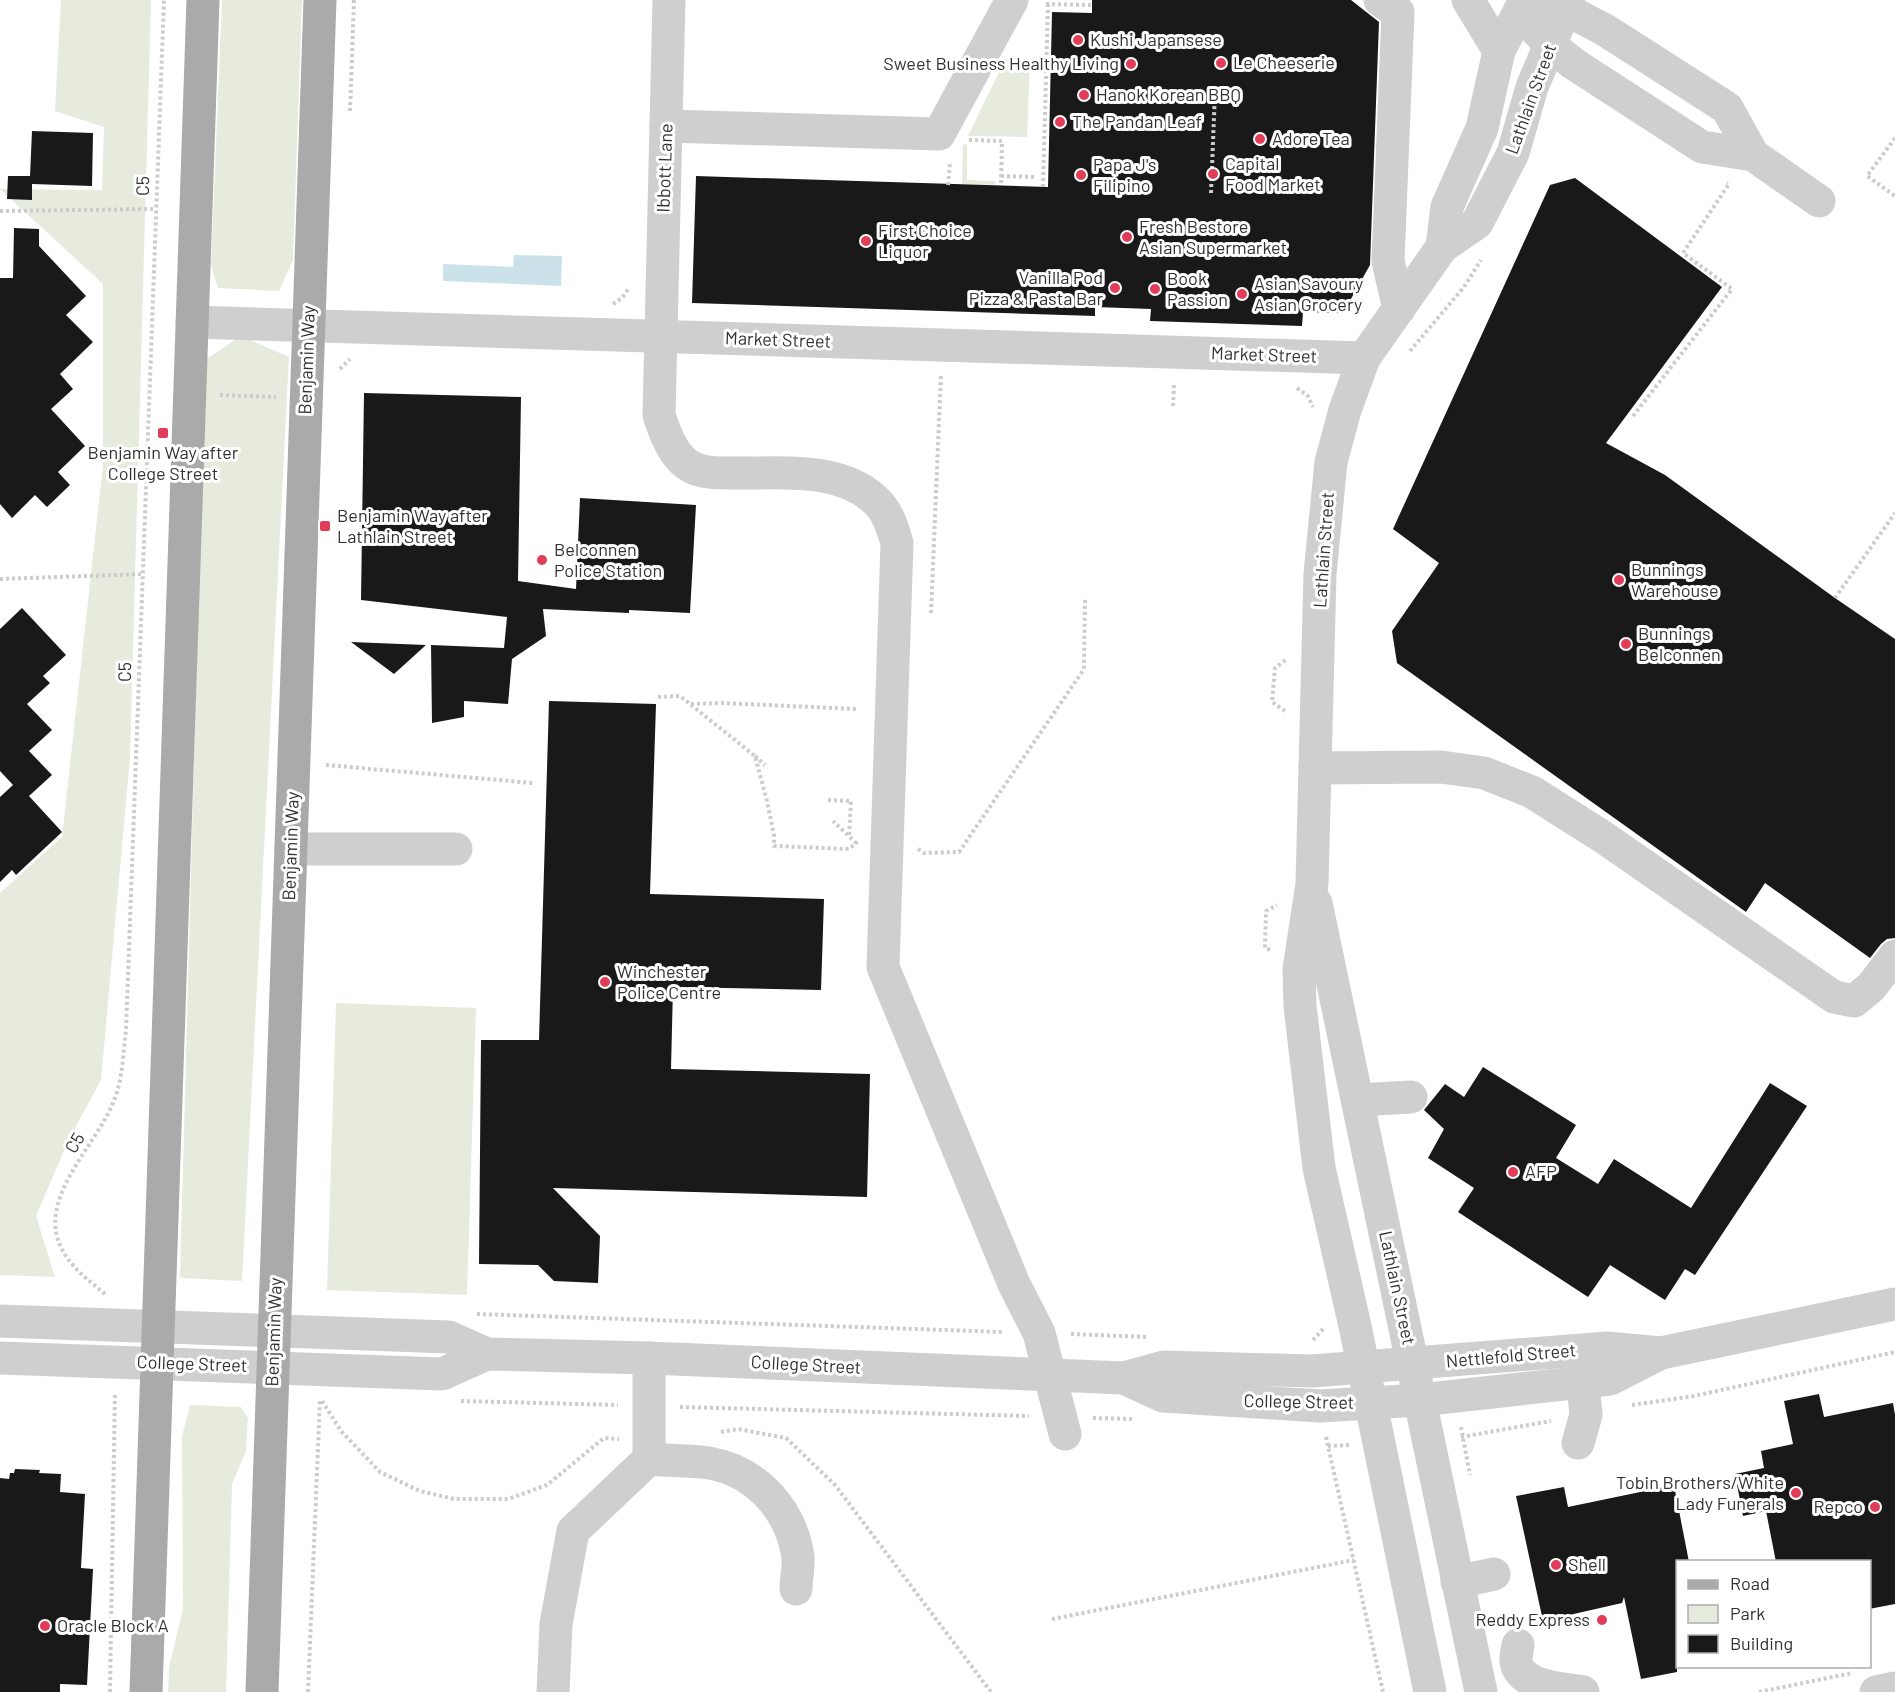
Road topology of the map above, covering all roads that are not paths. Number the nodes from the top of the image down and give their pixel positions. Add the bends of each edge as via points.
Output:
1 (203, 0) edge
2 (320, 0) edge
3 (669, 0) edge
4 (1012, 0) edge
5 (1380, 0) edge
6 (1468, 0) edge
7 (1567, 4) edge
8 (1522, 5) edge
9 (1550, 45) junction
10 (1499, 51) junction
11 (666, 126) junction
12 (1753, 155) junction
13 (1820, 201) dead end
14 (1442, 247) junction
15 (1399, 309) junction
16 (192, 322) junction
17 (309, 326) junction
18 (660, 337) junction
19 (1364, 358) junction
20 (1315, 768) junction
21 (291, 849) junction
22 (456, 849) dead end
23 (1312, 884) junction
24 (1895, 956) edge
25 (1411, 1097) dead end
26 (1358, 1100) junction
27 (1895, 1304) edge
28 (0, 1321) edge
29 (158, 1326) junction
30 (274, 1331) junction
31 (1661, 1353) junction
32 (487, 1354) junction
33 (0, 1358) edge
34 (649, 1358) junction
35 (157, 1363) junction
36 (1412, 1364) junction
37 (273, 1367) junction
38 (1362, 1368) junction
39 (1050, 1376) junction
40 (1124, 1378) junction
41 (1583, 1382) junction
42 (1420, 1400) junction
43 (1370, 1404) junction
44 (1063, 1425) road end
45 (1578, 1443) dead end
46 (649, 1459) junction
47 (1494, 1574) dead end
48 (1458, 1582) junction
49 (796, 1589) dead end
50 (1518, 1645) dead end
51 (1869, 1682) edge
52 (1895, 1688) edge
53 (146, 1692) edge
54 (262, 1692) edge
55 (553, 1692) edge
56 (1430, 1692) edge
57 (1481, 1692) edge
58 (1583, 1692) edge

1 - 16 main road
2 - 17 main road, Benjamin Way
3 - 11 street, Ibbott Lane
4 - 11 street via 939,134
5 - 15 street via 1398,12 1388,261
6 - 10 street
7 - 8 street
7 - 9 street, Lathlain Street
7 - 12 street via 1727,108
8 - 9 street
8 - 10 street, Lathlain Street
9 - 12 street via 1701,147
9 - 14 street, Lathlain Street via 1532,87 1513,153 1478,223
10 - 14 street, Lathlain Street via 1482,128 1447,207
11 - 18 street, Ibbott Lane
12 - 13 street
14 - 15 street, Lathlain Street
15 - 19 street, Lathlain Street
16 - 17 street, Market Street
16 - 29 main road
17 - 18 street, Market Street
17 - 21 main road, Benjamin Way
18 - 19 street, Market Street
18 - 39 street, Ibbott Lane via 659,415 670,444 682,460 702,473 840,479 864,490 889,520 897,543 872,844 883,967 1014,1284 1039,1333
19 - 20 street, Lathlain Street via 1331,462 1320,574
20 - 23 street, Lathlain Street
20 - 24 street via 1441,767 1484,773 1532,792 1834,997 1854,1001 1871,987
21 - 22 street
21 - 30 main road, Benjamin Way
23 - 26 street, Lathlain Street
23 - 38 street, Lathlain Street via 1299,969 1302,1018 1319,1168
25 - 26 street
26 - 36 street, Lathlain Street
27 - 31 street, Nettlefold Street
28 - 29 street, College Street
29 - 30 street, College Street
29 - 35 main road
30 - 32 street, College Street via 449,1337
30 - 37 main road, Benjamin Way
31 - 36 street, Nettlefold Street via 1607,1348
31 - 41 street, Nettlefold Street via 1610,1379
32 - 34 street, College Street
32 - 37 street, College Street via 442,1374
33 - 35 street, College Street
34 - 39 street, College Street
34 - 46 street
35 - 37 street, College Street
35 - 53 main road
36 - 38 street, Nettlefold Street
36 - 42 street, Lathlain Street
37 - 54 main road, Benjamin Way
38 - 40 street, College Street via 1312,1371 1164,1367
38 - 43 street, Lathlain Street
39 - 40 street, College Street
39 - 44 street, Ibbott Lane
40 - 43 street, College Street via 1163,1396 1320,1406
41 - 42 street, Nettlefold Street
41 - 45 street via 1586,1415
42 - 43 street, Nettlefold Street
42 - 48 street, Lathlain Street
43 - 56 street, Lathlain Street
46 - 49 street via 710,1464 741,1473 771,1496 790,1528 798,1558
46 - 55 street via 573,1532 556,1624
47 - 48 street
48 - 57 street, Lathlain Street
50 - 58 street via 1518,1667 1527,1677
51 - 52 street

